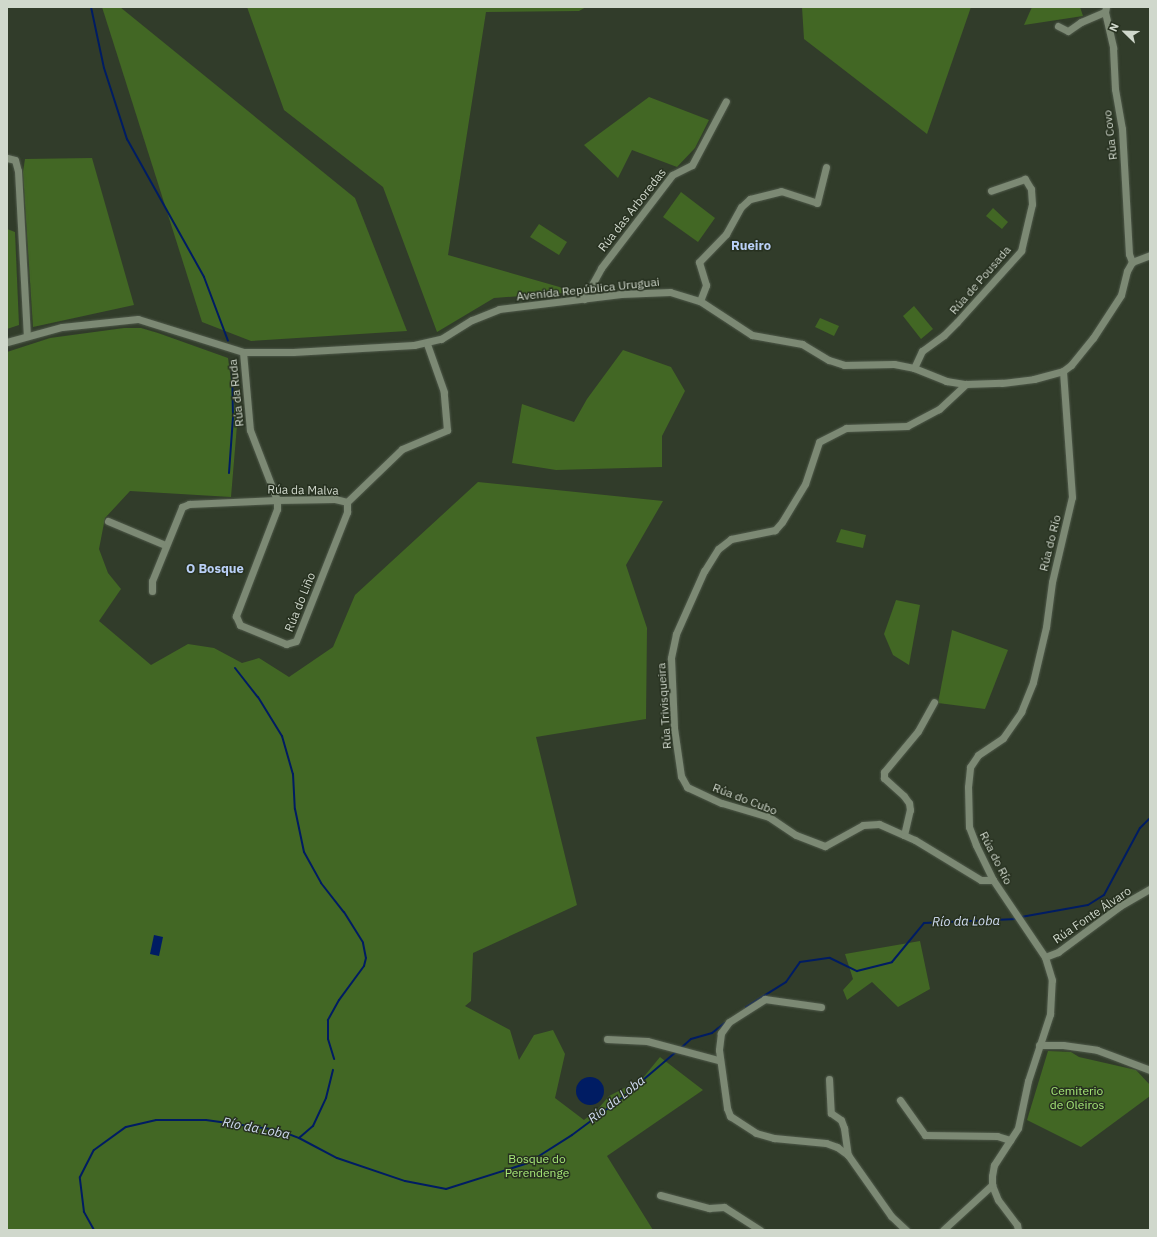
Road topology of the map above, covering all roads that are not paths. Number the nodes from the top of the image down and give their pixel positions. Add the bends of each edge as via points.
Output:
1 (1105, 10) edge
2 (1058, 26) dead end
3 (726, 101) dead end
4 (11, 159) edge
5 (826, 167) dead end
6 (992, 191) dead end
7 (1150, 255) edge
8 (1132, 262) junction
9 (584, 299) junction
10 (700, 302) junction
11 (27, 335) junction
12 (7, 342) edge
13 (427, 344) junction
14 (243, 352) junction
15 (914, 368) junction
16 (1063, 371) junction
17 (966, 384) junction
18 (277, 500) junction
19 (347, 502) junction
20 (108, 521) dead end
21 (165, 545) junction
22 (152, 590) dead end
23 (934, 702) dead end
24 (687, 786) joint
25 (904, 835) junction
26 (993, 880) junction
27 (1150, 890) edge
28 (1045, 957) junction
29 (821, 1007) dead end
30 (607, 1039) dead end
31 (1040, 1045) junction
32 (718, 1060) junction
33 (1150, 1070) edge
34 (829, 1079) dead end
35 (900, 1100) dead end
36 (1010, 1140) junction
37 (848, 1155) junction
38 (992, 1185) junction
39 (660, 1195) dead end
40 (760, 1230) edge
41 (906, 1230) edge
42 (943, 1230) edge
43 (1018, 1230) edge

1 - 2 street via 1068,31
1 - 8 street, Rúa Covo via 1113,48 1115,89 1123,145 1129,254
3 - 9 street, Rúa das Arboredas via 692,165 672,175 600,268
4 - 11 street via 20,197
5 - 10 street via 817,203 781,191 750,199 741,206 726,234 699,262 706,285
6 - 15 street, Rúa de Pousada via 1025,179 1031,189 1032,204 1021,250 957,322 922,351
7 - 8 street
8 - 16 street, Avenida República Uruguai via 1121,295 1110,313 1079,358
9 - 10 street, Avenida República Uruguai via 670,292
9 - 13 street, Avenida República Uruguai via 499,309
10 - 15 street, Avenida República Uruguai via 742,330 762,337 802,344 829,360 844,365 894,364
11 - 12 street, Avenida República Uruguai
11 - 14 street, Avenida República Uruguai via 62,327 138,319
13 - 14 street, Avenida República Uruguai via 293,352
13 - 19 street, Rúa da Malva via 444,392 447,430 402,449
14 - 18 street, Rúa da Ruda via 250,430
15 - 17 street, Avenida República Uruguai via 946,381
16 - 17 street, Avenida República Uruguai via 1009,382
16 - 26 street, Rúa do Río via 1072,497 1052,582 1041,648 1033,682 1021,712 1003,738 978,755 970,767 969,827
17 - 24 street, Rúa Trivisqueira via 938,409 907,426 846,428 819,442 805,484 778,526 765,534 731,539 718,549 704,571 676,634 671,658 674,728 682,776
18 - 19 street, Rúa da Malva via 335,499
18 - 19 street, Rúa do Liño via 277,509 236,616 240,625 286,644 300,637 347,512
18 - 21 street, Rúa da Malva via 189,504 182,507
20 - 21 street
21 - 22 street, Rúa da Malva via 152,580
23 - 25 street via 918,731 884,772 884,778 909,803 910,810
24 - 25 street, Rúa do Cubo via 722,803 769,817 796,835 825,846 871,823
25 - 26 street, Rúa do Cubo via 981,880
26 - 28 street, Rúa do Río
27 - 28 street, Rúa Fonte Álvaro via 1120,906 1058,952
28 - 31 street, Rúa do Río via 1052,980 1052,999
29 - 32 street via 765,999 729,1022 721,1033
30 - 32 street via 647,1041
31 - 33 street via 1063,1045 1097,1050
31 - 36 street, Rúa do Río via 1028,1081 1018,1128
32 - 37 street via 727,1108 730,1116 742,1125 756,1133 774,1138 826,1143
34 - 37 street via 831,1113 841,1120
35 - 36 street via 925,1135 997,1136
36 - 38 street, Rúa do Río via 994,1165
37 - 41 street via 891,1216
38 - 42 street
38 - 43 street via 998,1200
39 - 40 street via 709,1208 724,1207

